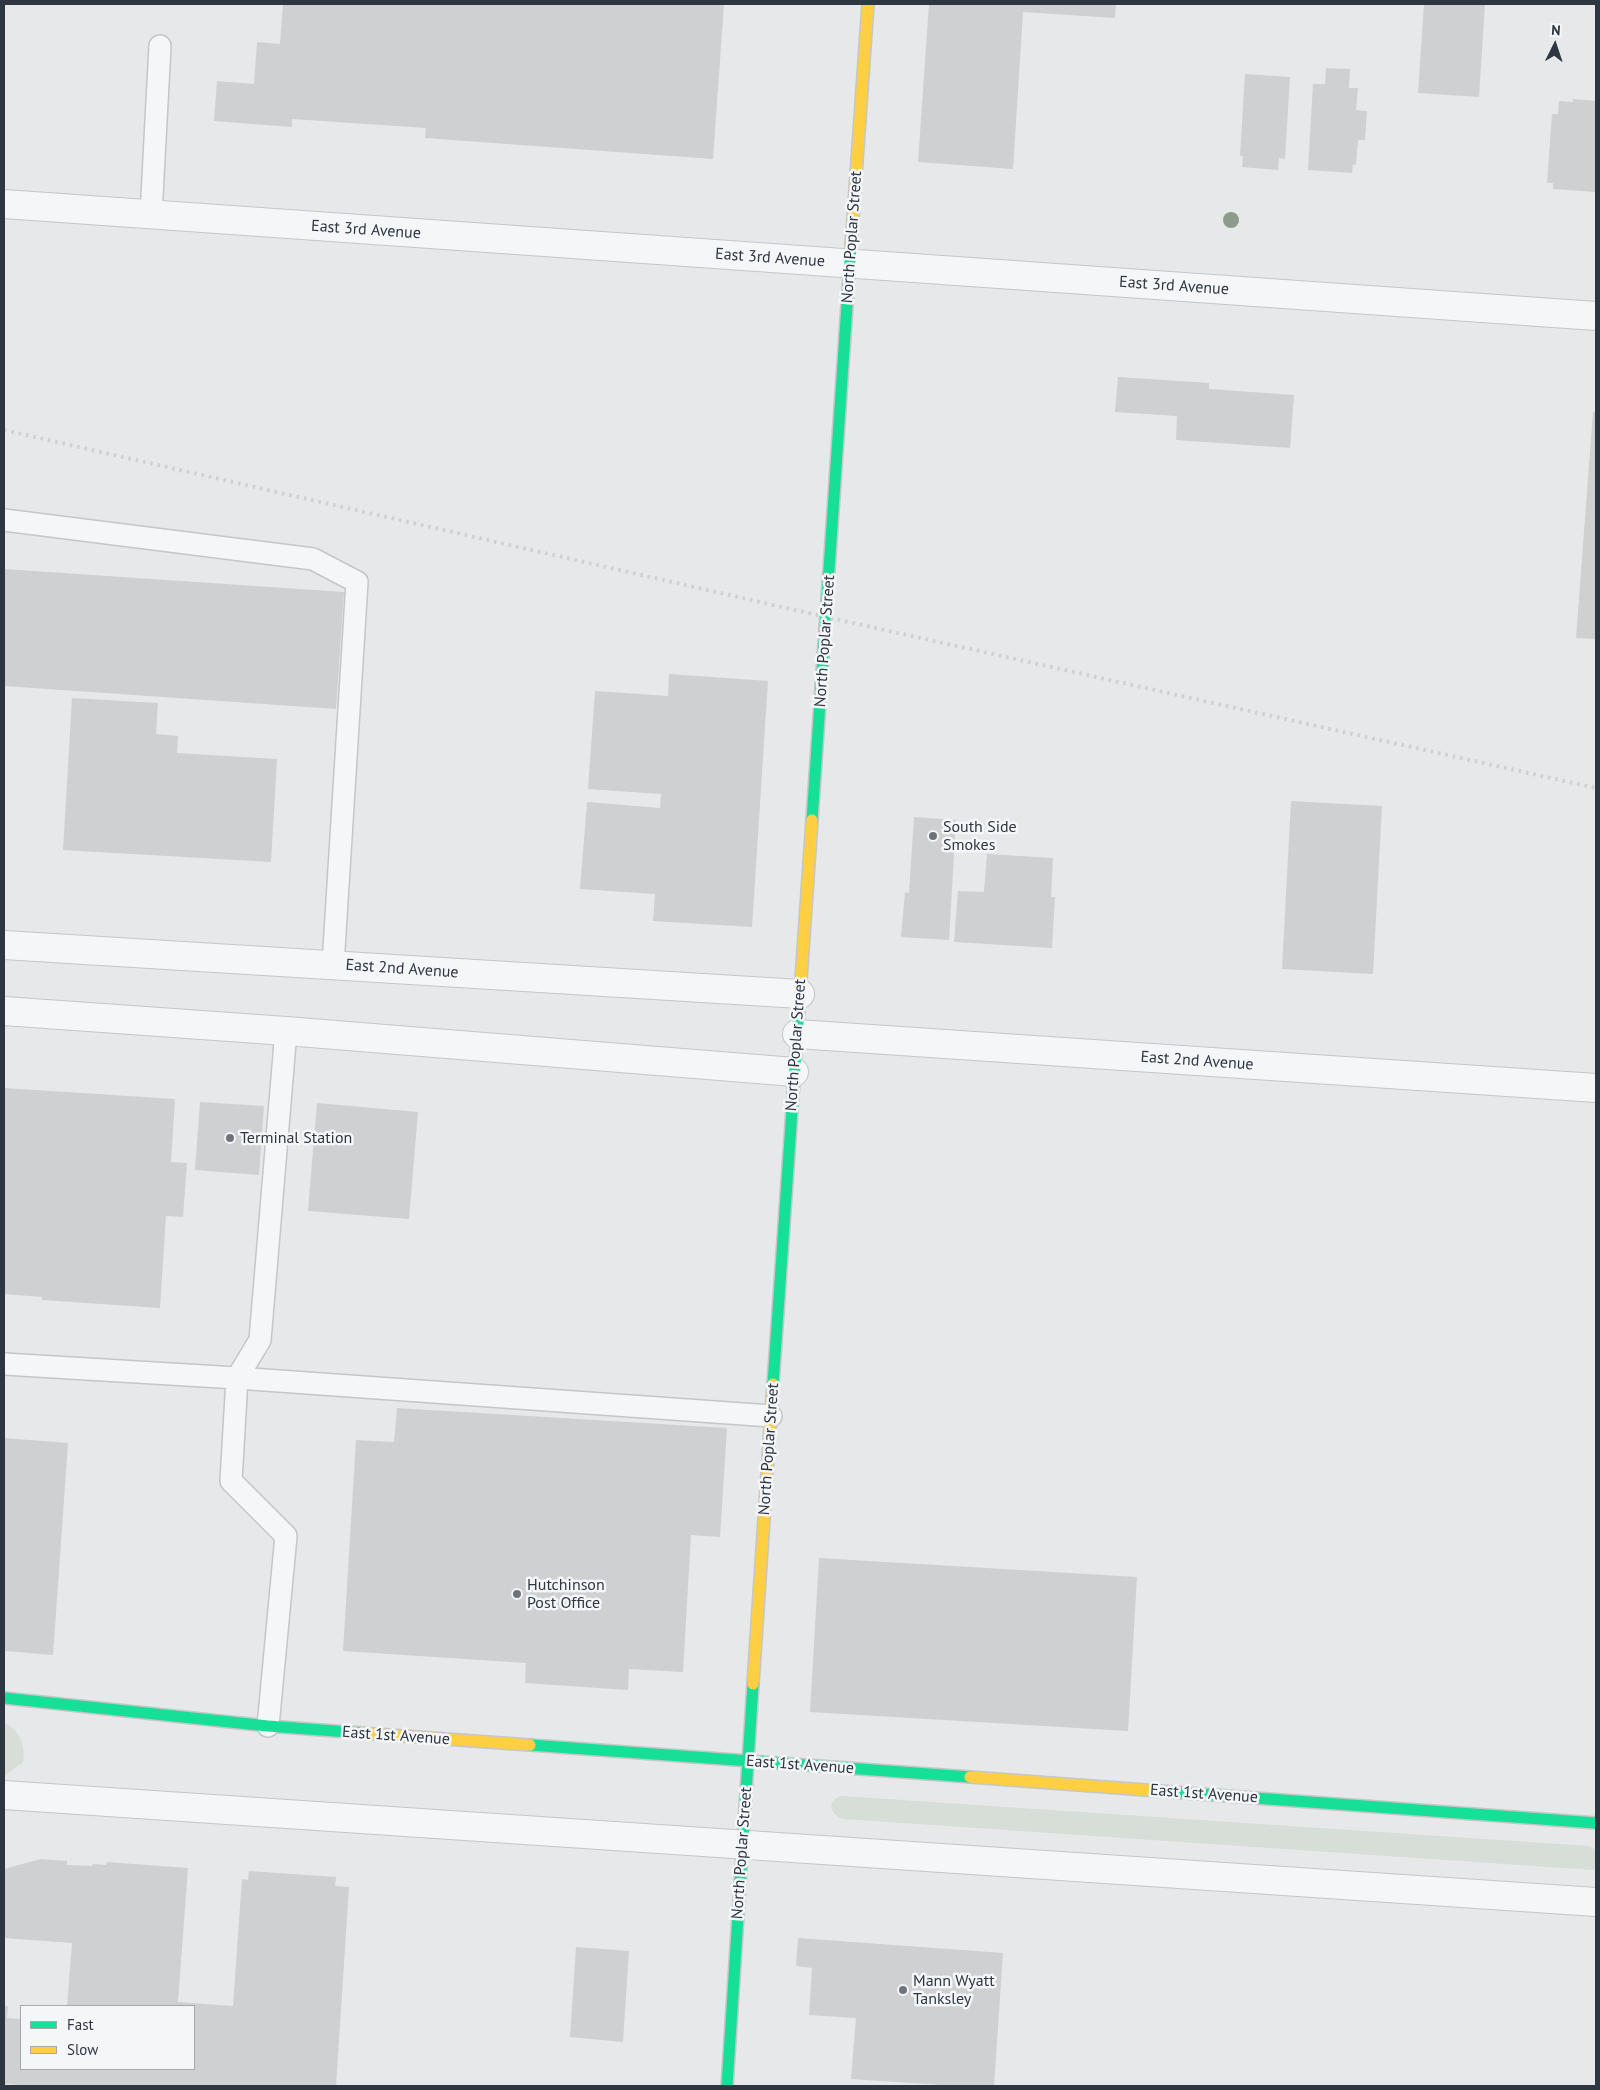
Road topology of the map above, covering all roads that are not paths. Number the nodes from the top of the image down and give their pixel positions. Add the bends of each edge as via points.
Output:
1 (868, 4) edge
2 (160, 46) dead end
3 (4, 204) edge
4 (151, 215) junction
5 (850, 264) junction
6 (1596, 316) edge
7 (4, 520) edge
8 (4, 945) edge
9 (333, 965) junction
10 (800, 994) junction
11 (4, 1011) edge
12 (286, 1031) junction
13 (797, 1034) junction
14 (794, 1072) junction
15 (1596, 1088) edge
16 (4, 1364) edge
17 (237, 1378) junction
18 (770, 1416) junction
19 (4, 1698) edge
20 (268, 1726) junction
21 (749, 1761) junction
22 (4, 1795) edge
23 (1596, 1823) edge
24 (742, 1843) junction
25 (1596, 1902) edge
26 (727, 2086) edge

1 - 5 street, North Poplar Street
2 - 4 lane
3 - 4 street, East 3rd Avenue
4 - 5 street, East 3rd Avenue
5 - 6 street, East 3rd Avenue
5 - 10 street, North Poplar Street
7 - 9 lane via 314,559 357,582
8 - 9 street, East 2nd Avenue
9 - 10 street, East 2nd Avenue
10 - 13 street, North Poplar Street
11 - 12 street
12 - 14 street
12 - 17 lane via 260,1340
13 - 14 street, North Poplar Street
13 - 15 street, East 2nd Avenue
14 - 18 street, North Poplar Street
16 - 17 lane
17 - 18 lane
17 - 20 lane via 231,1481 286,1536
18 - 21 street, North Poplar Street
19 - 20 street, East 1st Avenue
20 - 21 street, East 1st Avenue
21 - 23 street, East 1st Avenue
21 - 24 street, North Poplar Street
22 - 24 street
24 - 25 street
24 - 26 street, North Poplar Street

